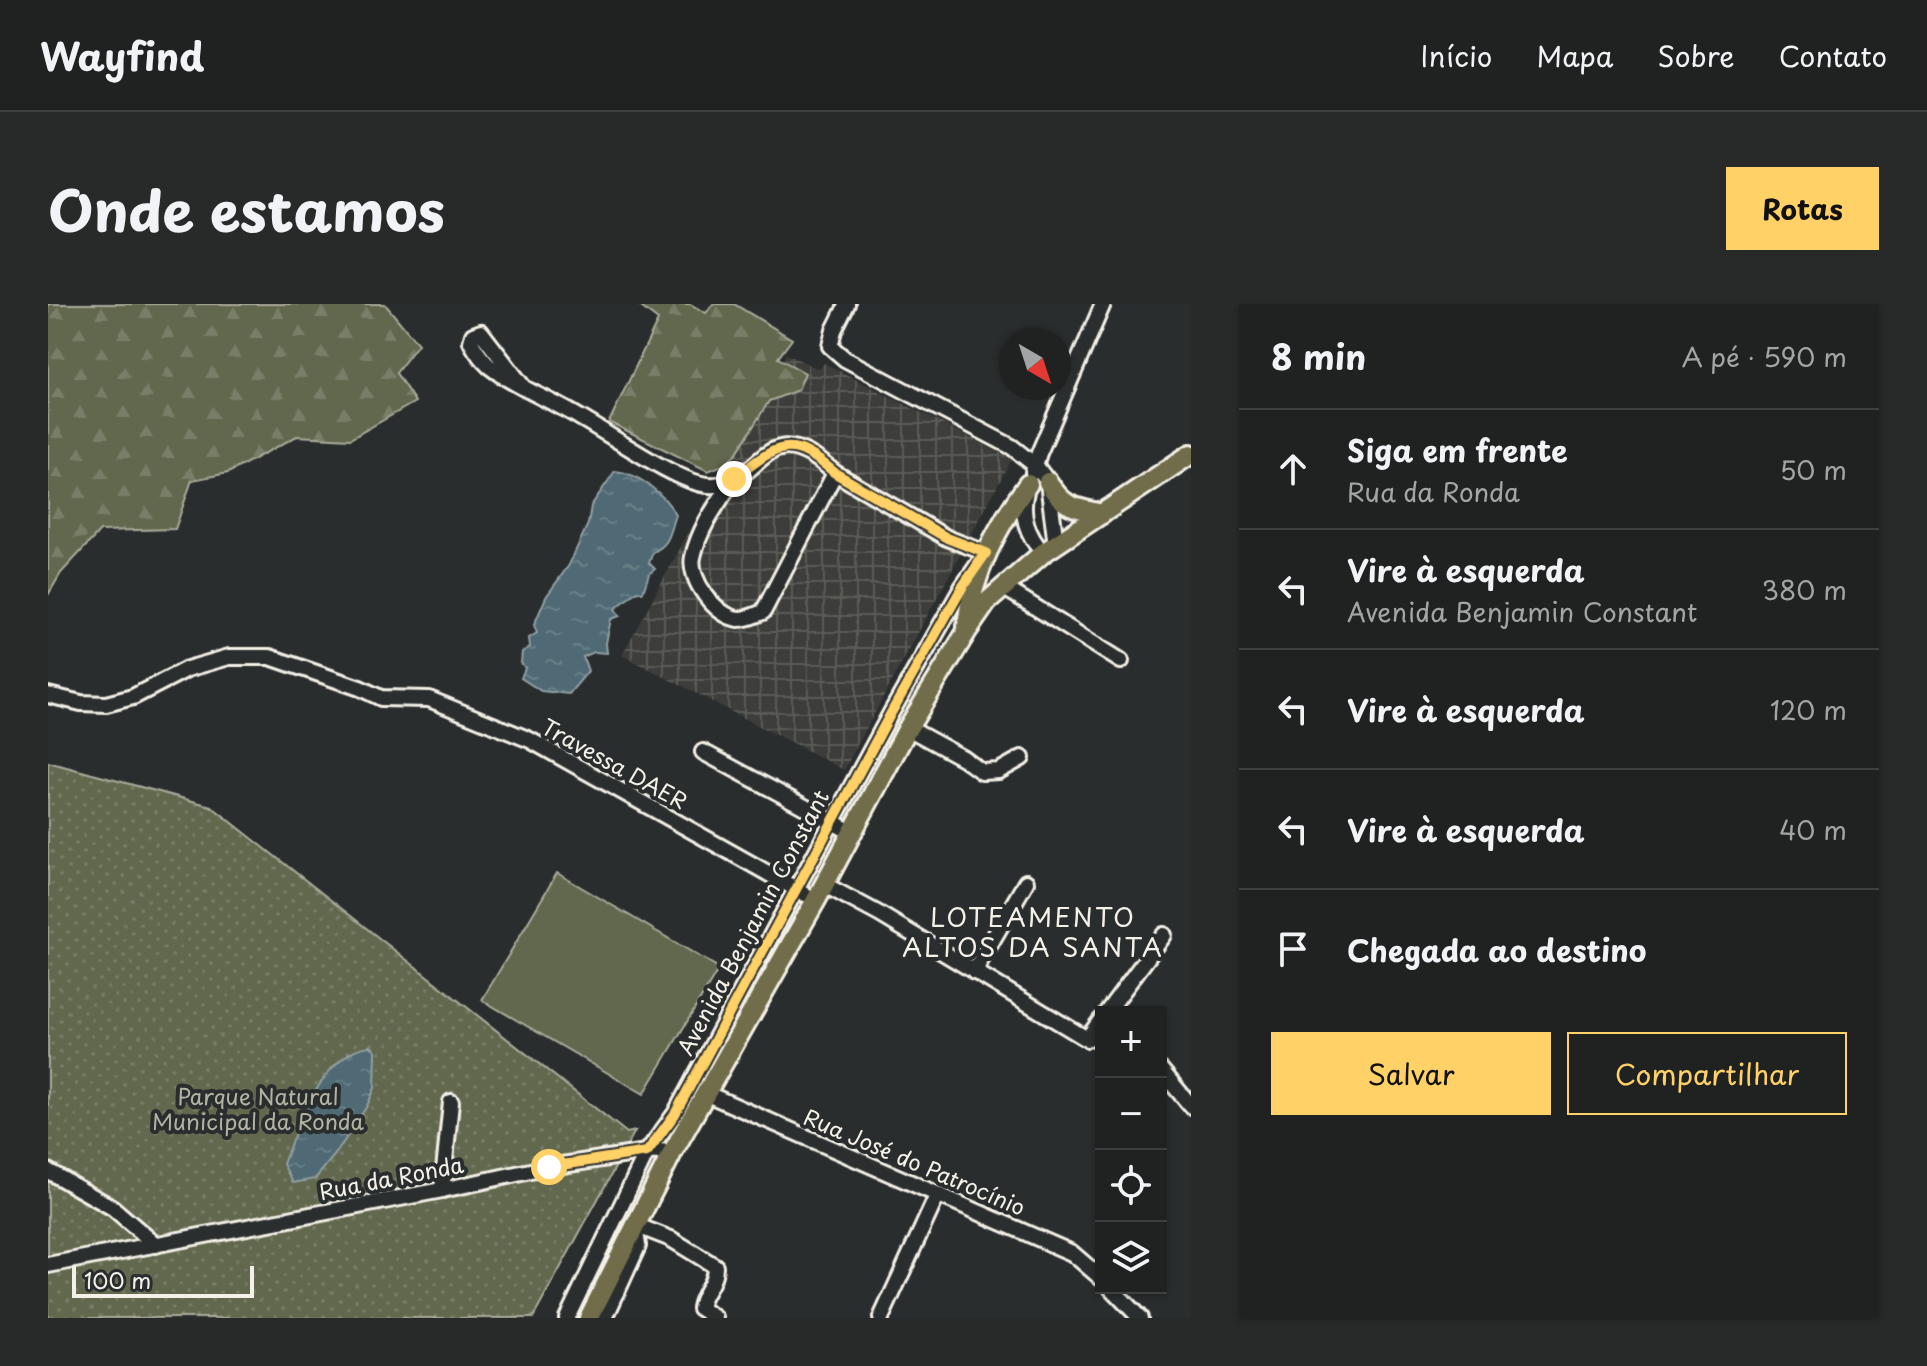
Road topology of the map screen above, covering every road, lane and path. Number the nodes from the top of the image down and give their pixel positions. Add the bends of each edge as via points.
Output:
1 (847, 304) edge
2 (1103, 304) edge
3 (524, 388) dead end
4 (1191, 454) edge
5 (1036, 466) junction
6 (835, 473) junction
7 (734, 479) junction
8 (1048, 482) junction
9 (1028, 484) junction
10 (1102, 514) junction
11 (1049, 549) junction
12 (986, 553) junction
13 (1019, 573) junction
14 (1003, 587) junction
15 (967, 631) junction
16 (1121, 661) dead end
17 (48, 695) edge
18 (908, 728) junction
19 (703, 752) dead end
20 (1022, 758) dead end
21 (833, 823) junction
22 (853, 833) junction
23 (1026, 882) dead end
24 (797, 891) junction
25 (820, 893) junction
26 (1164, 935) dead end
27 (974, 972) junction
28 (1111, 1006) edge
29 (1095, 1028) edge
30 (1167, 1077) edge
31 (705, 1093) junction
32 (451, 1102) dead end
33 (1191, 1106) edge
34 (673, 1151) junction
35 (647, 1152) junction
36 (48, 1171) edge
37 (442, 1190) junction
38 (937, 1196) junction
39 (635, 1225) junction
40 (156, 1245) junction
41 (48, 1265) edge
42 (1095, 1273) edge
43 (1117, 1294) edge
44 (567, 1318) edge
45 (589, 1318) edge
46 (605, 1318) edge
47 (715, 1318) edge
48 (881, 1318) edge
49 (1140, 1318) edge

1 - 5 street via 830,346 845,359 1012,447
2 - 5 street
3 - 7 street via 680,476 707,485
4 - 10 main road, Avenida Benjamin Constant
5 - 8 street
5 - 9 street
6 - 7 street via 791,447 776,448
6 - 7 street via 763,612 736,619 706,595 692,560 702,531
6 - 12 street via 947,538
8 - 10 main road via 1059,500
8 - 11 street
9 - 11 street via 1022,508 1029,532
9 - 12 main road
10 - 11 main road, Avenida Benjamin Constant
11 - 13 main road, Avenida Benjamin Constant
12 - 13 main road via 995,567
12 - 15 main road
12 - 21 street, Avenida Benjamin Constant via 898,700
13 - 14 main road, Avenida Benjamin Constant
14 - 15 main road, Avenida Benjamin Constant
14 - 16 street
15 - 18 main road, Avenida Benjamin Constant
17 - 24 street, Travessa DAER via 106,704 133,697 187,669 229,657 270,657 381,698 429,699 530,740
18 - 20 street via 982,772 999,771
18 - 22 main road, Avenida Benjamin Constant
19 - 21 street
21 - 22 street
21 - 24 street, Avenida Benjamin Constant
22 - 25 main road, Avenida Benjamin Constant
23 - 27 street
24 - 25 street, Travessa DAER
24 - 35 street, Avenida Benjamin Constant via 675,1114
25 - 27 street, Travessa DAER via 879,914
25 - 31 main road, Avenida Benjamin Constant
26 - 28 street
27 - 29 street, Travessa DAER via 1087,1039
30 - 33 street
31 - 34 main road, Avenida Benjamin Constant
31 - 38 street, Rua José do Patrocínio
32 - 37 street
34 - 35 street, Rua da Ronda
34 - 39 main road, Avenida Benjamin Constant
35 - 37 street, Rua da Ronda
35 - 44 street, Avenida Benjamin Constant
36 - 40 street via 113,1208
37 - 40 street, Rua da Ronda
38 - 42 street, Rua José do Patrocínio via 1072,1253
38 - 48 street
39 - 45 main road, Avenida Benjamin Constant
39 - 46 street, Avenida Benjamin Constant via 638,1246
39 - 47 street via 715,1266 715,1278 700,1308
40 - 41 street, Rua da Ronda
43 - 49 street

